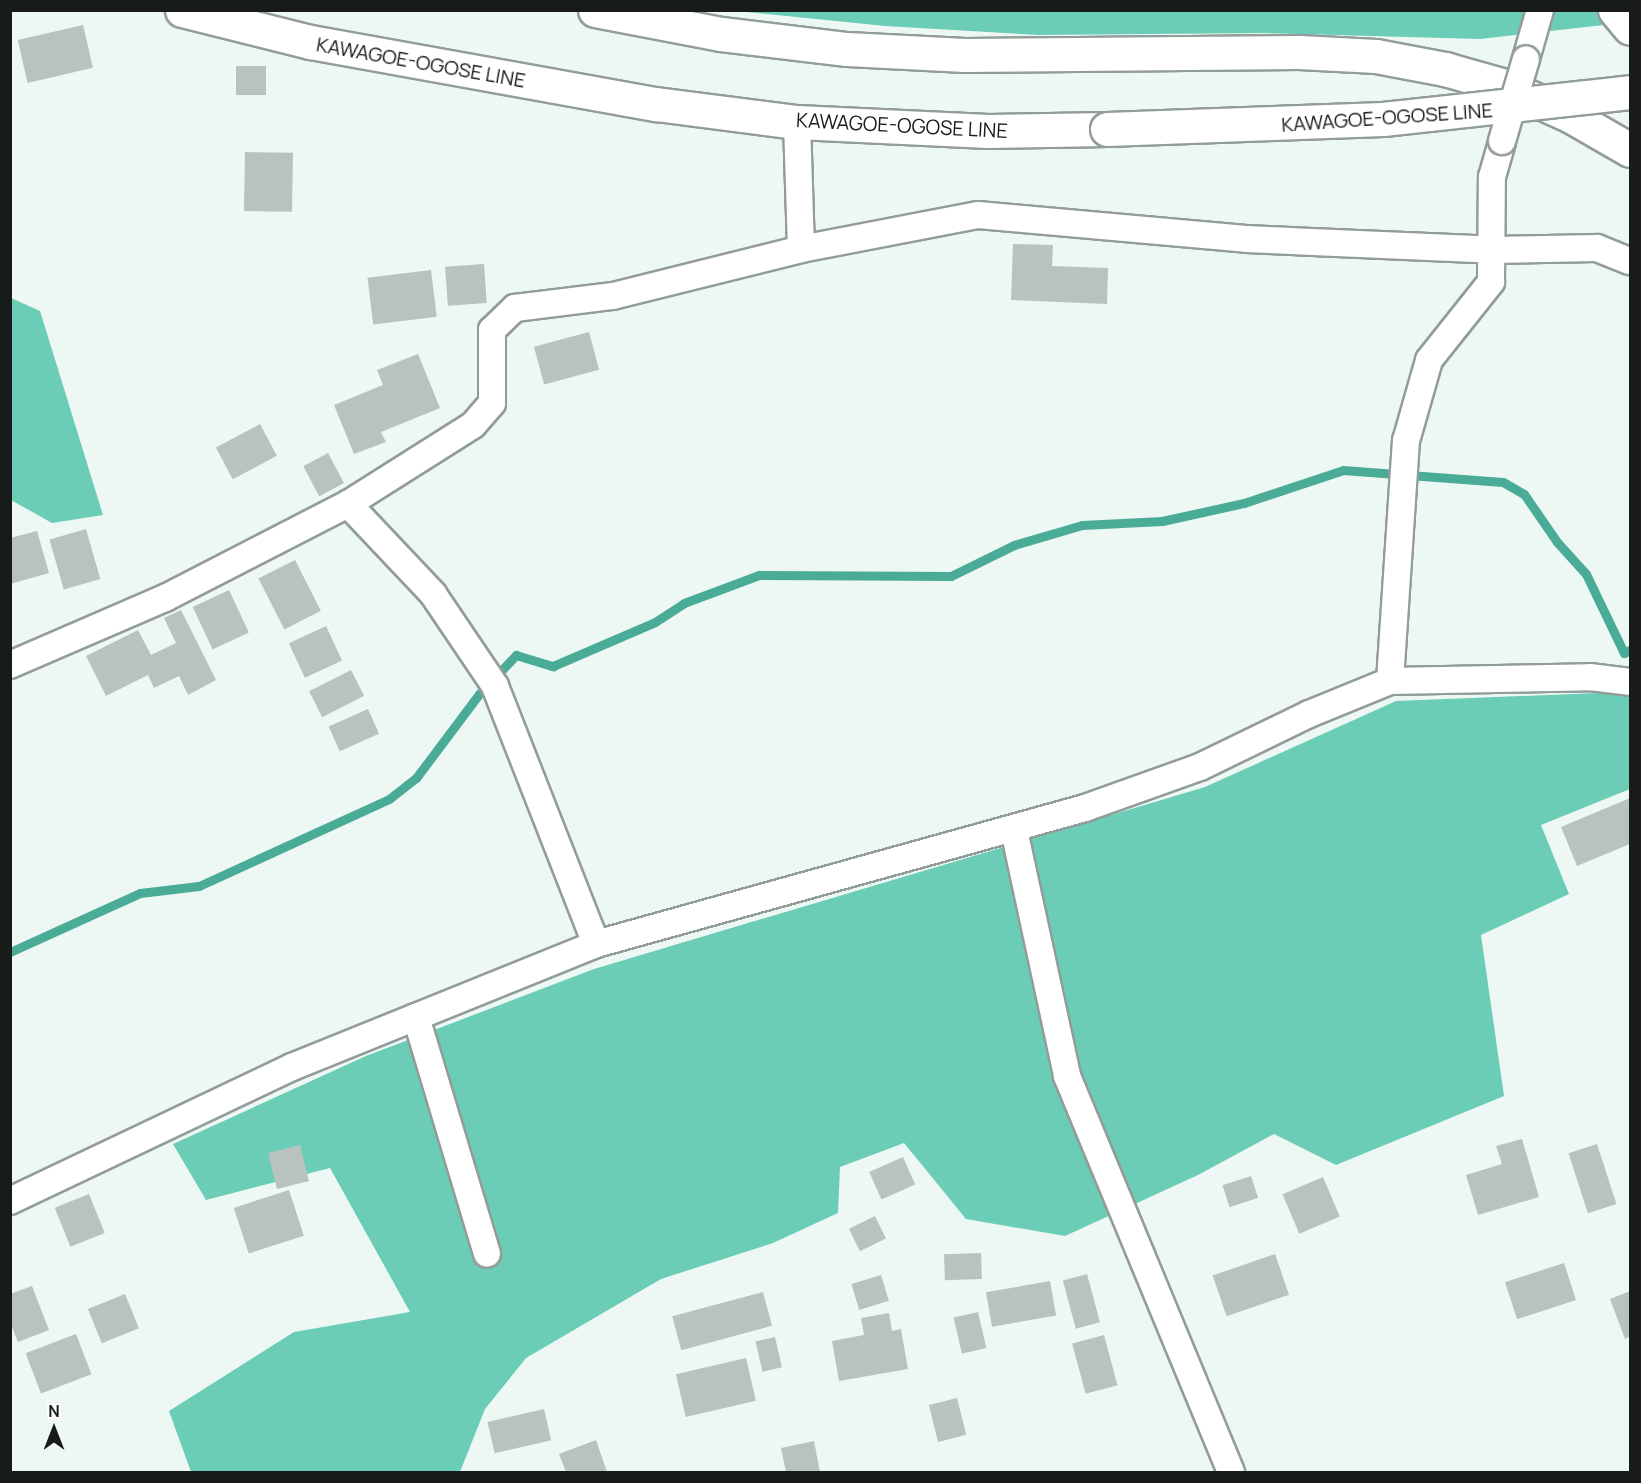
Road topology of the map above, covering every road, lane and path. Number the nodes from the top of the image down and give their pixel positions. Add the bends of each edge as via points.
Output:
1 (182, 10) edge
2 (595, 10) edge
3 (1615, 10) edge
4 (1540, 11) edge
5 (1630, 28) edge
6 (1630, 92) edge
7 (797, 122) junction
8 (1630, 150) edge
9 (801, 249) junction
10 (1493, 250) junction
11 (1630, 261) edge
12 (348, 504) junction
13 (10, 665) edge
14 (1390, 681) junction
15 (1630, 682) edge
16 (1014, 830) junction
17 (596, 944) junction
18 (416, 1017) junction
19 (10, 1201) edge
20 (488, 1254) dead end
21 (1230, 1473) edge

1 - 7 main road, KAWAGOE-OGOSE LINE via 321,44 656,104
2 - 8 main road via 721,34 847,49 965,55 1299,52 1376,56 1445,69 1505,87 1571,116
3 - 5 main road
4 - 10 street, bridge via 1492,177
6 - 7 main road, KAWAGOE-OGOSE LINE, bridge via 1496,110 1383,119 1107,129 988,131
7 - 9 street
9 - 10 street via 978,215 1246,239
9 - 12 street via 613,296 515,308 492,330 492,403 473,425
10 - 11 street via 1597,248
10 - 14 street via 1491,282 1429,360 1406,441
12 - 13 street via 165,598
12 - 17 street via 433,594 495,686
14 - 15 street via 1590,677
14 - 16 street via 1309,714 1200,767
16 - 17 street
16 - 21 street via 1067,1076
17 - 18 street
18 - 19 street via 292,1066
18 - 20 street

